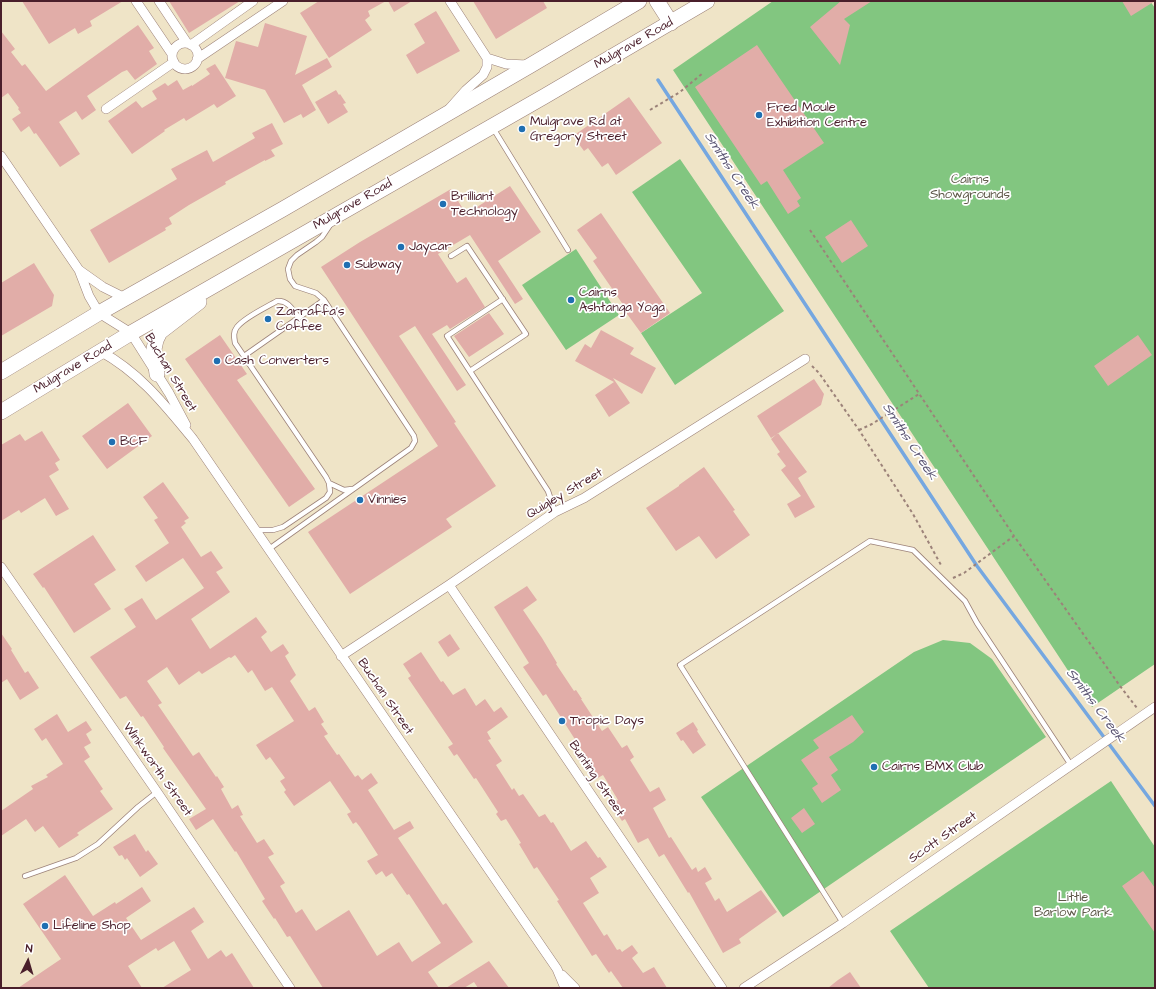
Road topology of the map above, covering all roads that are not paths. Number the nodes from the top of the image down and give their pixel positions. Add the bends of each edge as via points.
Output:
1 (136, 1) edge
2 (159, 1) edge
3 (253, 1) edge
4 (283, 1) edge
5 (450, 1) edge
6 (639, 1) edge
7 (657, 1) edge
8 (707, 1) edge
9 (671, 23) junction
10 (189, 44) junction
11 (173, 58) junction
12 (487, 58) junction
13 (197, 59) junction
14 (531, 65) junction
15 (106, 109) dead end
16 (444, 115) junction
17 (492, 127) junction
18 (1, 156) edge
19 (338, 214) junction
20 (568, 250) dead end
21 (451, 256) dead end
22 (79, 270) junction
23 (237, 272) junction
24 (125, 298) junction
25 (503, 299) junction
26 (324, 300) junction
27 (99, 313) junction
28 (299, 318) junction
29 (131, 333) junction
30 (100, 351) junction
31 (244, 356) junction
32 (805, 359) road end
33 (470, 371) junction
34 (1, 372) edge
35 (157, 374) junction
36 (1, 412) edge
37 (193, 439) junction
38 (329, 483) junction
39 (354, 489) junction
40 (555, 512) junction
41 (256, 530) junction
42 (269, 549) junction
43 (1, 567) edge
44 (449, 585) junction
45 (342, 656) junction
46 (1155, 707) edge
47 (1071, 765) junction
48 (157, 792) junction
49 (24, 876) dead end
50 (843, 923) junction
51 (557, 969) junction
52 (290, 988) edge
53 (565, 988) edge
54 (575, 988) edge
55 (722, 988) edge
56 (744, 988) edge

1 - 11 street
2 - 10 street
3 - 10 street
4 - 13 street
5 - 12 street
6 - 14 main road
7 - 9 main road
8 - 9 main road, Mulgrave Road
9 - 17 main road, Mulgrave Road
10 - 11 street via 176,47
10 - 13 street via 197,51
11 - 13 street via 180,68 188,68 196,63
11 - 15 street
12 - 14 street via 506,64
12 - 16 street via 487,67 483,74
14 - 16 main road
16 - 24 main road
17 - 19 main road, Mulgrave Road
17 - 20 lane
18 - 22 street, Buchan Street
19 - 23 main road, Mulgrave Road
19 - 26 lane via 322,237 296,255 288,269 295,286 316,293
21 - 25 lane via 467,246
22 - 24 street, Buchan Street via 103,287
22 - 27 street, Buchan Street
23 - 29 main road, Mulgrave Road
23 - 35 main road via 160,332 154,349
24 - 27 main road
25 - 33 lane via 447,336
25 - 33 lane via 526,334
26 - 28 lane
26 - 39 lane via 415,441 411,448
27 - 29 street, Buchan Street
27 - 34 main road
28 - 31 lane
28 - 31 lane via 288,303 282,300 244,321 236,328 234,335 235,343
29 - 30 main road, Mulgrave Road
29 - 35 street, Buchan Street
30 - 36 main road, Mulgrave Road
30 - 37 street, Buchan Street via 144,382
31 - 38 lane
32 - 40 street, Quigley Street via 584,498
33 - 40 lane via 548,491
35 - 37 street, Buchan Street
37 - 41 street, Buchan Street
38 - 39 lane via 344,490
38 - 41 lane via 330,492 326,498 283,527
39 - 42 lane
40 - 44 street, Quigley Street
41 - 42 street, Buchan Street
42 - 45 street, Buchan Street
43 - 48 street, Winkworth Street
44 - 45 street, Quigley Street
44 - 55 street, Bunting Street
45 - 51 street, Buchan Street
46 - 47 street, Scott Street
47 - 50 street, Scott Street
47 - 50 lane via 965,602 913,550 870,541 680,665
48 - 49 lane via 98,844 76,858
48 - 52 street, Winkworth Street
50 - 56 street, Scott Street
51 - 53 street, Buchan Street
51 - 54 street, Buchan Street

